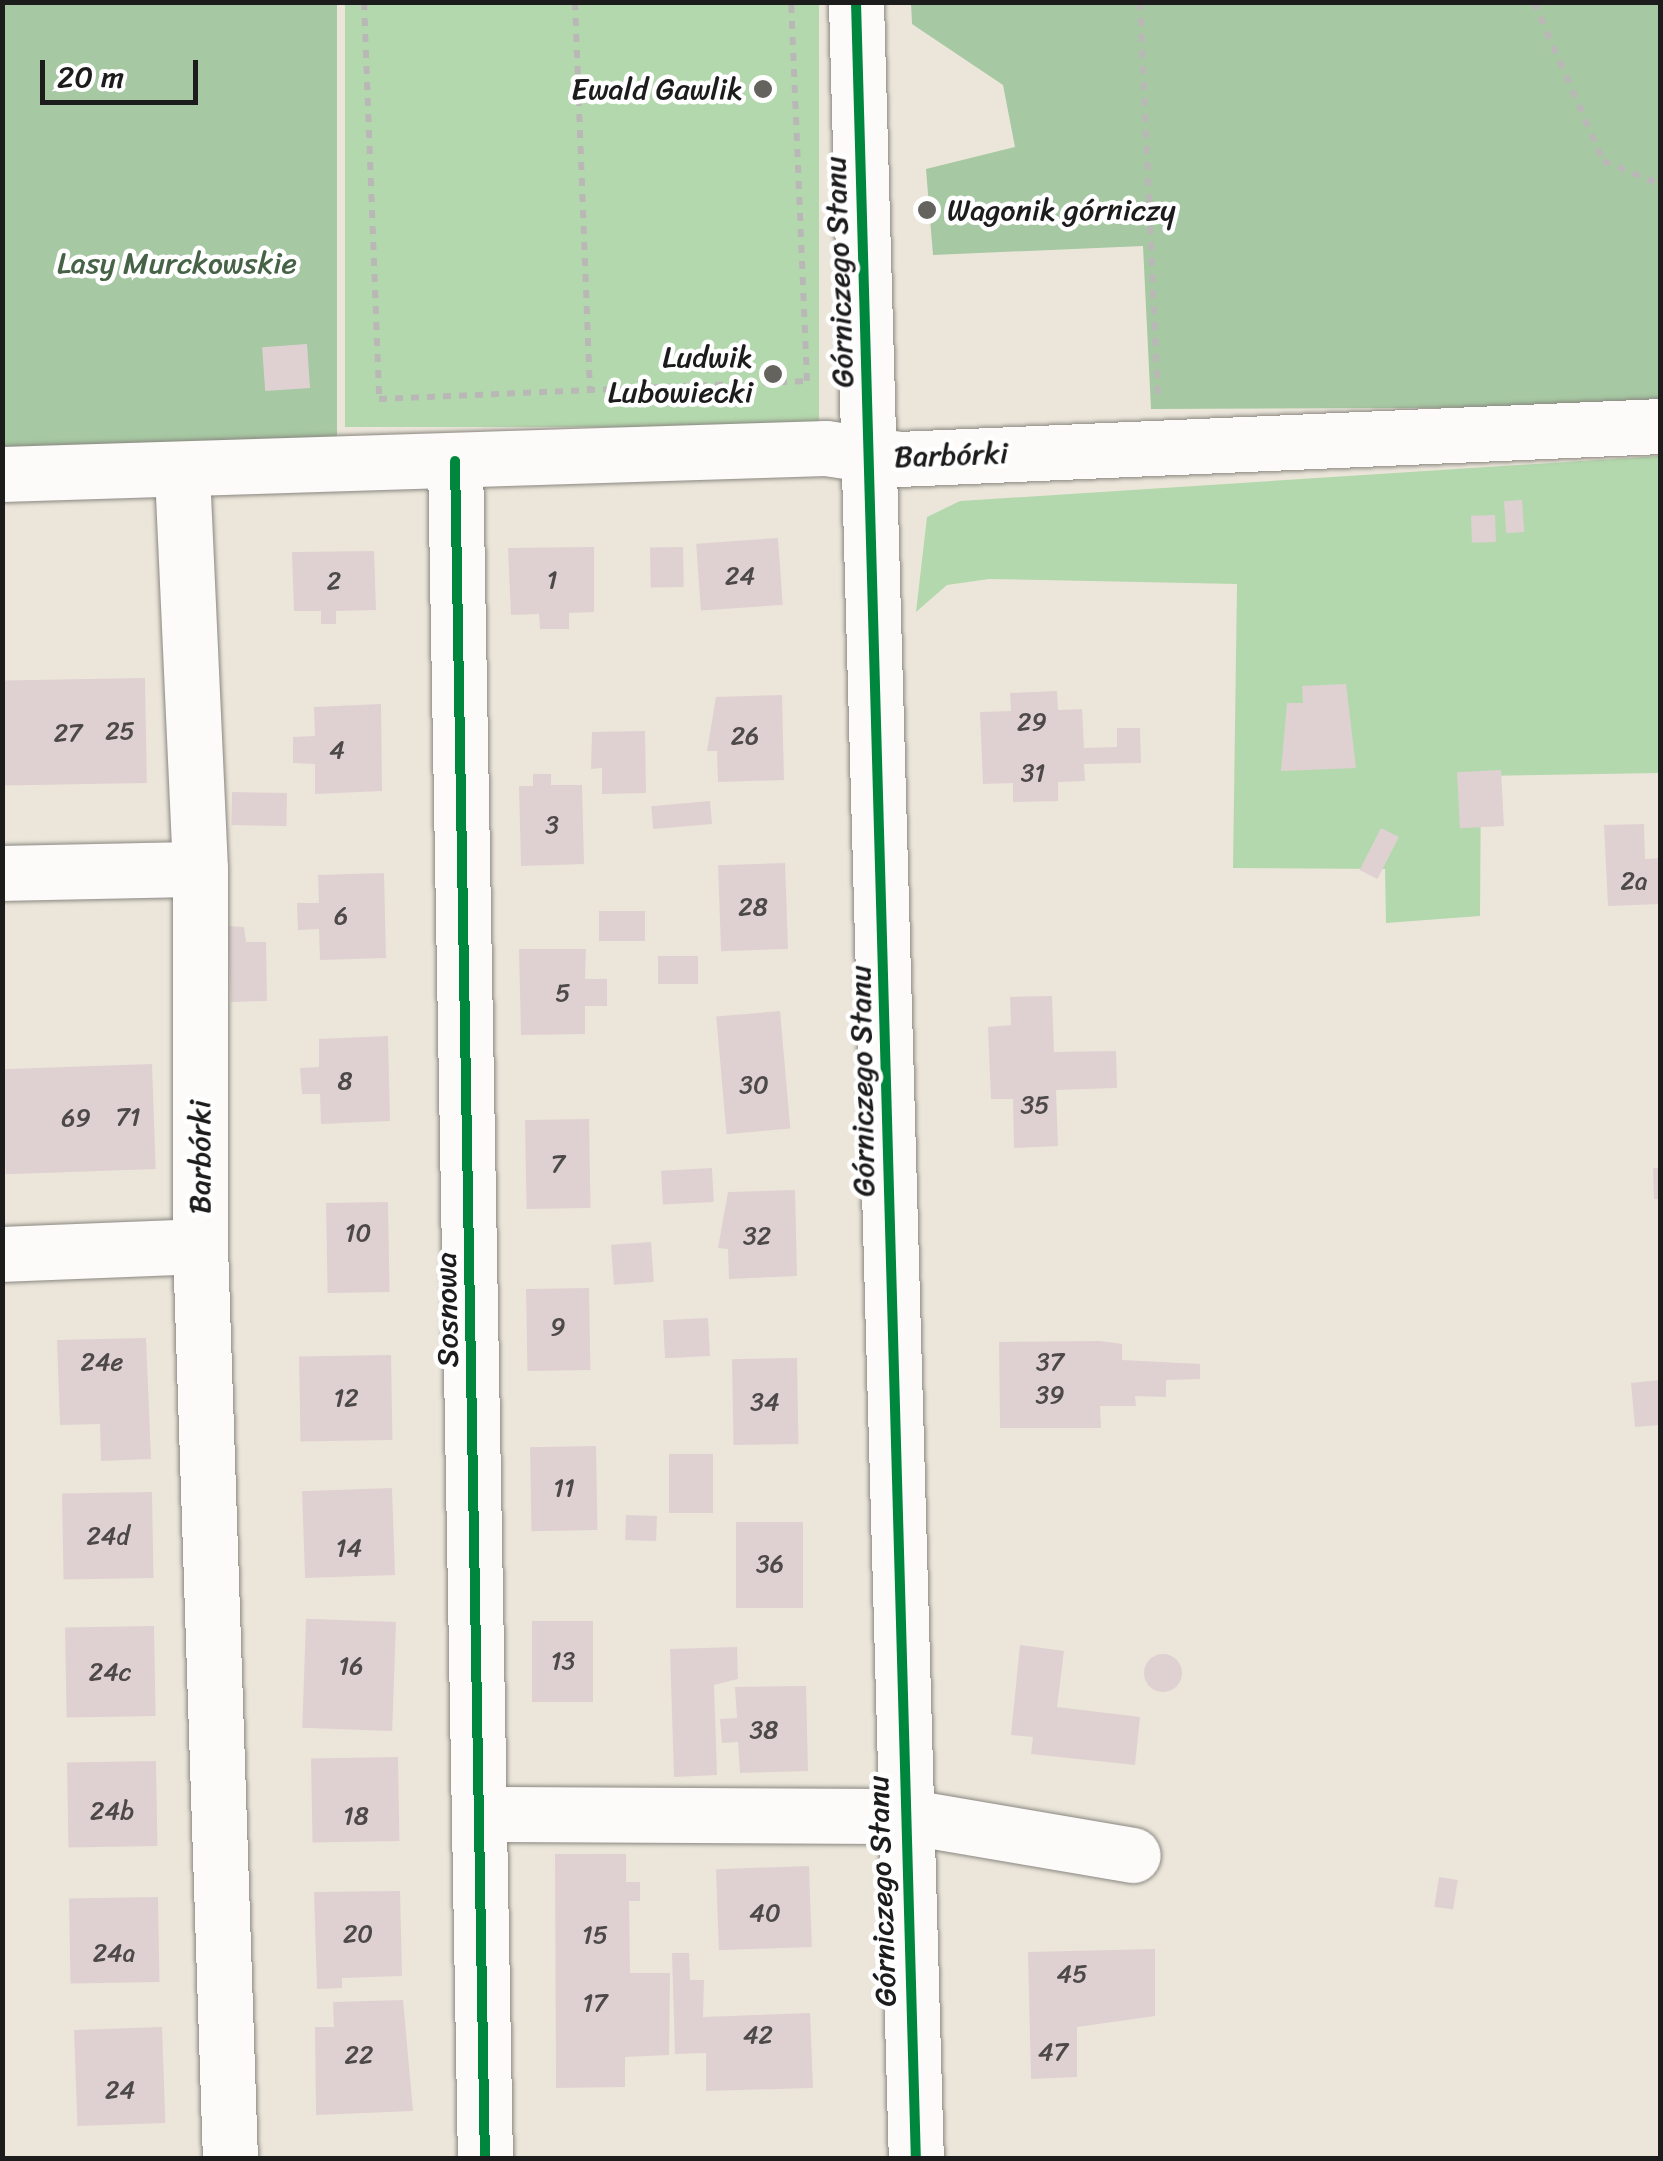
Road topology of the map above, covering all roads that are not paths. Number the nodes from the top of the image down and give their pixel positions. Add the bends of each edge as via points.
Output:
1 (856, 2) edge
2 (1660, 426) edge
3 (869, 456) junction
4 (455, 461) junction
5 (182, 469) junction
6 (2, 474) edge
7 (200, 869) junction
8 (2, 873) edge
9 (200, 1246) junction
10 (2, 1254) edge
11 (482, 1814) junction
12 (904, 1816) junction
13 (1134, 1855) dead end
14 (230, 2158) edge
15 (485, 2158) edge
16 (916, 2158) edge

1 - 3 street, Górniczego Stanu
2 - 3 street, Barbórki
3 - 4 street, Barbórki via 826,448
3 - 12 street, Górniczego Stanu
4 - 5 street, Barbórki
4 - 11 street, Sosnowa
5 - 6 street, Barbórki
5 - 7 street, Barbórki
7 - 8 street
7 - 9 street, Barbórki
9 - 10 street, Barbórki
9 - 14 street
11 - 12 street
11 - 15 street, Sosnowa
12 - 13 street
12 - 16 street, Górniczego Stanu

